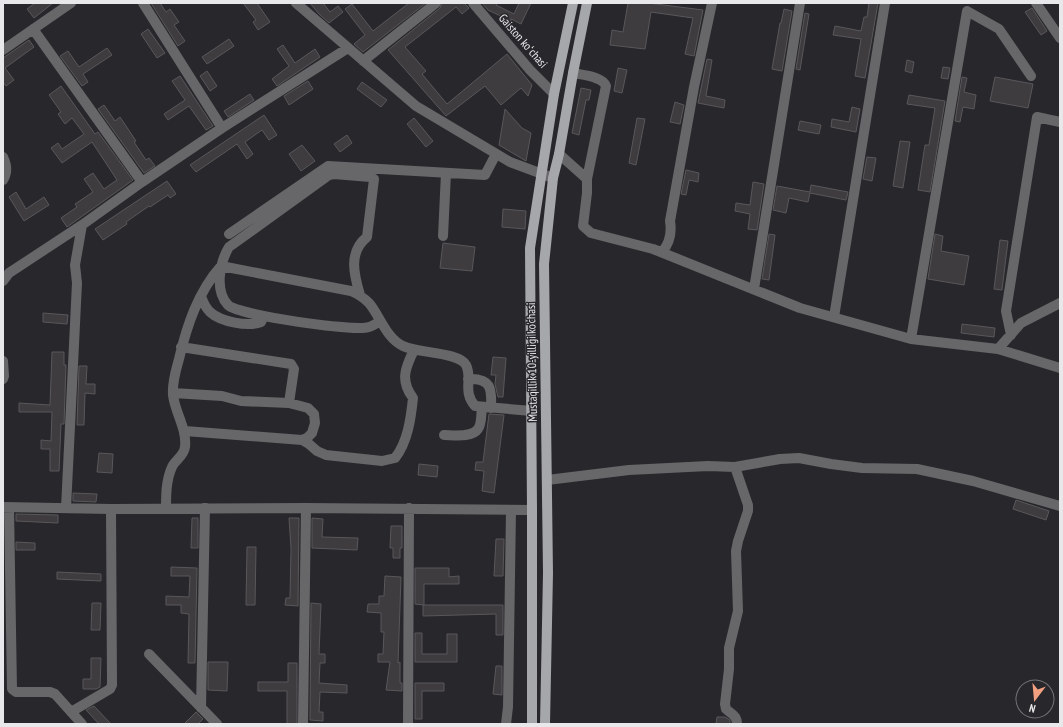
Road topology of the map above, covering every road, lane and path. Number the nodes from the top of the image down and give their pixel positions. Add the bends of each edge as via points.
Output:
1 (71, 3) edge
2 (143, 3) edge
3 (296, 3) edge
4 (436, 3) edge
5 (573, 3) edge
6 (587, 3) edge
7 (712, 3) edge
8 (800, 3) edge
9 (885, 3) edge
10 (1036, 3) edge
11 (477, 5) edge
12 (34, 30) junction
13 (1060, 38) edge
14 (348, 48) junction
15 (3, 50) edge
16 (363, 61) junction
17 (573, 73) junction
18 (1031, 76) dead end
19 (554, 94) junction
20 (1060, 122) edge
21 (222, 128) junction
22 (496, 154) junction
23 (559, 154) junction
24 (3, 157) edge
25 (446, 173) junction
26 (542, 174) junction
27 (553, 178) junction
28 (587, 179) junction
29 (3, 180) edge
30 (142, 182) junction
31 (82, 225) junction
32 (229, 234) dead end
33 (443, 236) dead end
34 (662, 252) junction
35 (221, 266) junction
36 (3, 281) edge
37 (754, 289) junction
38 (360, 295) junction
39 (201, 296) junction
40 (1060, 303) edge
41 (264, 316) junction
42 (834, 317) junction
43 (380, 321) junction
44 (1011, 335) junction
45 (911, 339) junction
46 (181, 347) junction
47 (998, 349) junction
48 (414, 350) junction
49 (3, 361) edge
50 (1060, 368) edge
51 (3, 379) edge
52 (468, 379) junction
53 (173, 393) junction
54 (289, 403) junction
55 (486, 407) junction
56 (532, 412) junction
57 (185, 431) junction
58 (444, 435) dead end
59 (302, 440) junction
60 (735, 467) junction
61 (547, 480) junction
62 (1060, 506) edge
63 (6, 507) edge
64 (66, 508) junction
65 (205, 508) junction
66 (306, 508) junction
67 (409, 508) junction
68 (111, 509) junction
69 (166, 509) junction
70 (511, 510) junction
71 (532, 510) junction
72 (150, 654) dead end
73 (201, 708) junction
74 (71, 712) junction
75 (82, 724) edge
76 (217, 724) edge
77 (303, 724) edge
78 (408, 724) edge
79 (506, 724) edge
80 (532, 724) edge
81 (545, 724) edge
82 (737, 724) edge

1 - 12 street
2 - 21 street
3 - 14 street
4 - 16 street
5 - 19 main road, Mustaqillik 10-yilligi ko'chasi
6 - 17 main road, Mustaqillik 10-yilligi ko'chasi
7 - 34 street via 671,213 671,230 667,247
8 - 37 street
9 - 42 street
10 - 13 street
11 - 19 street, Gaiston koʻchasi via 530,70
12 - 15 street
12 - 30 street
14 - 16 street
14 - 21 street
16 - 22 street via 416,106
17 - 23 main road, Mustaqillik 10-yilligi ko'chasi
17 - 28 street via 599,79 606,86
18 - 45 street via 999,30 967,12
19 - 26 main road, Mustaqillik 10-yilligi ko'chasi
20 - 44 street via 1037,117 1006,311
21 - 30 street
22 - 25 street via 485,175
22 - 26 street
23 - 27 main road, Mustaqillik 10-yilligi ko'chasi
23 - 28 street
24 - 29 street via 7,166
25 - 32 street via 328,166
25 - 33 street
26 - 27 street
26 - 56 main road, Mustaqillik 10-yilligi ko'chasi via 530,248
27 - 61 main road, Mustaqillik 10-yilligi ko'chasi via 544,264
28 - 34 street via 588,193 583,226 591,233
30 - 31 street
31 - 36 street via 9,273
31 - 64 street via 75,265 77,283
34 - 37 street
35 - 38 street via 352,291
35 - 38 street via 229,247 329,175 370,177 374,180 367,236 356,249 353,267
35 - 39 street via 210,278
35 - 41 street via 222,294 228,306
37 - 42 street via 800,308
38 - 43 street
39 - 41 street via 203,304 211,313 224,320 254,325 261,322
39 - 46 street
40 - 44 street via 1021,323
41 - 43 street via 369,328
42 - 45 street
43 - 48 street via 395,341
44 - 47 street
45 - 47 street
46 - 53 street
46 - 54 street via 291,364 294,369
47 - 50 street
48 - 52 street via 458,358 466,365
48 - 59 street via 405,375 406,389 413,398 411,415 403,443 395,458 382,461 326,455
49 - 51 street
52 - 55 street via 470,401 475,406
52 - 55 street via 484,380 489,385 492,391
53 - 54 street via 222,396 241,401
53 - 57 street via 176,410
54 - 59 street via 308,408 314,414 312,433
55 - 56 street
55 - 58 street via 479,429 475,433
56 - 71 main road, Mustaqillik 10-yilligi ko'chasi
57 - 59 street
57 - 69 street via 185,449 172,466 169,476
60 - 61 street via 629,470
60 - 62 street via 799,458 862,468 917,469 973,480
60 - 82 street via 748,505 736,551 738,611 729,648 725,704 726,709 737,719
61 - 81 main road, Mustaqillik 10-yilligi ko'chasi
63 - 64 street
63 - 74 street via 12,689 16,692 50,692
64 - 68 street
65 - 66 street
65 - 69 street
65 - 73 street
66 - 67 street
66 - 77 street
67 - 70 street
67 - 78 street
68 - 69 street
68 - 74 street via 112,685 110,689
70 - 71 street
70 - 79 street
71 - 80 main road, Mustaqillik 10-yilligi ko'chasi
72 - 73 street
73 - 76 street
74 - 75 street

